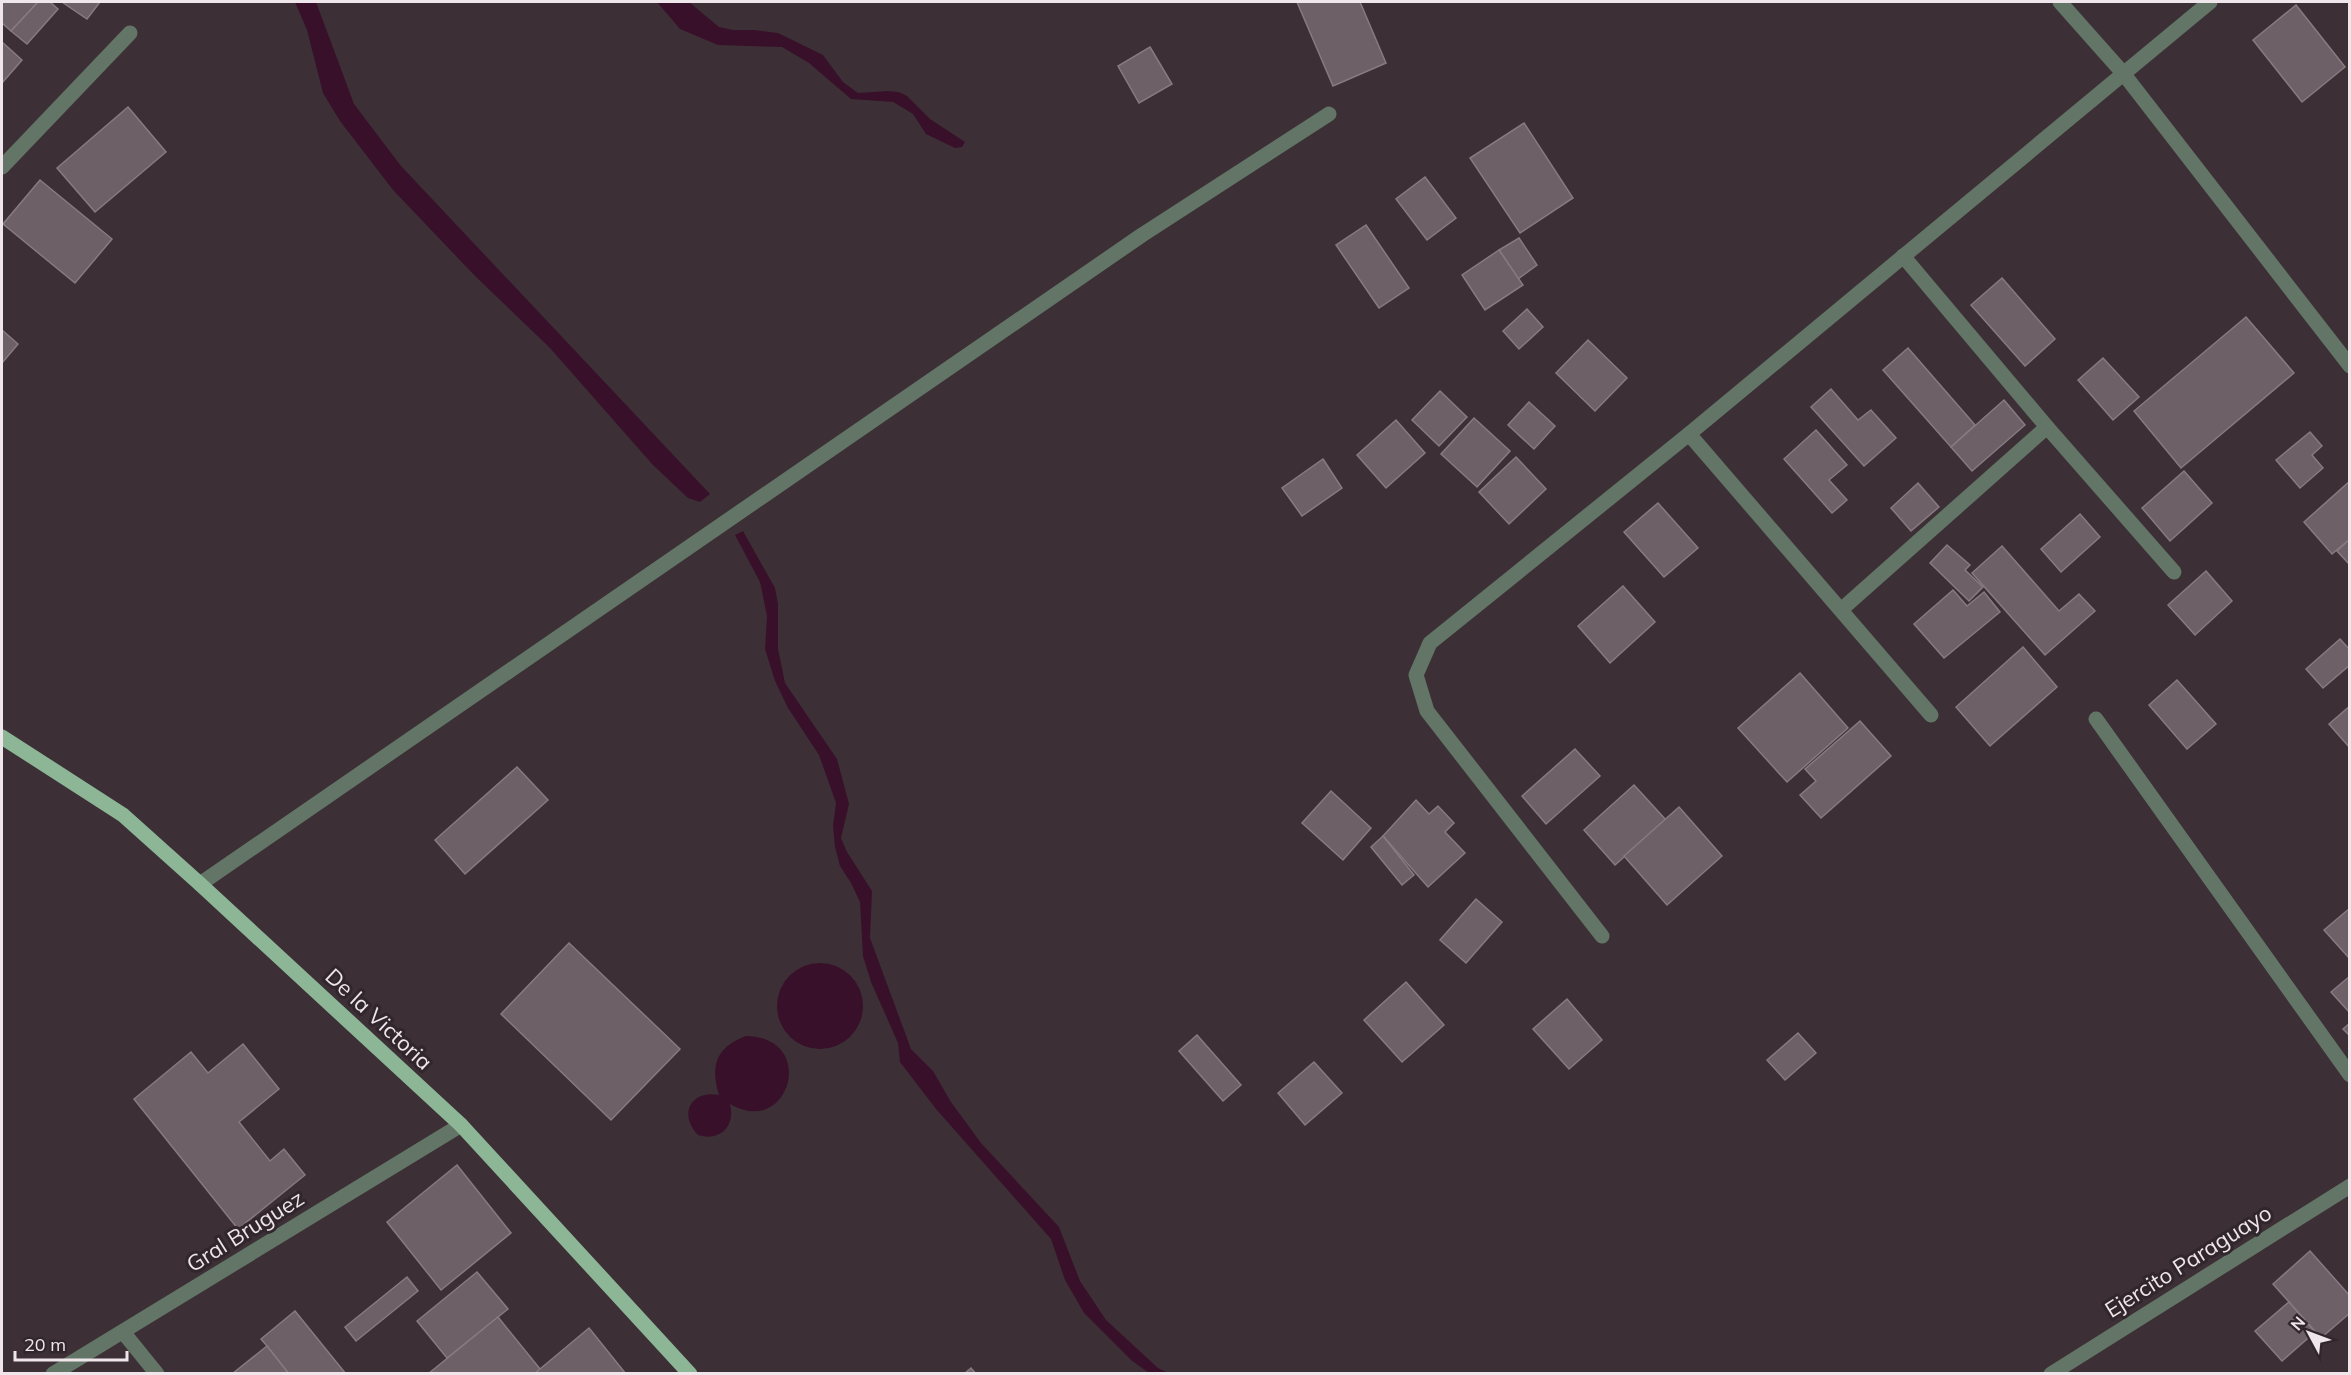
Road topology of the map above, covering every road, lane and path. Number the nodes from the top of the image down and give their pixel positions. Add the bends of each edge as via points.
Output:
1 (2060, 2) edge
2 (2210, 2) edge
3 (130, 33) dead end
4 (2122, 72) junction
5 (1329, 114) dead end
6 (2, 167) edge
7 (1904, 256) junction
8 (2349, 366) edge
9 (2048, 427) junction
10 (1689, 434) junction
11 (2174, 572) dead end
12 (1842, 609) junction
13 (1931, 714) dead end
14 (2096, 719) dead end
15 (2, 738) edge
16 (200, 884) junction
17 (1602, 936) dead end
18 (2349, 1075) edge
19 (460, 1125) junction
20 (2349, 1186) edge
21 (123, 1332) junction
22 (53, 1374) edge
23 (157, 1374) edge
24 (690, 1374) edge
25 (2051, 1374) edge

1 - 4 street
2 - 4 street
3 - 6 street
4 - 7 street
4 - 8 street
5 - 16 street via 1142,235
7 - 9 street
7 - 10 street
9 - 11 street
9 - 12 street
10 - 12 street
10 - 17 street via 1431,643 1416,675 1427,711
12 - 13 street
14 - 18 street
15 - 16 main road, De la Victoria via 123,815
16 - 19 main road, De la Victoria
19 - 21 street, Gral Bruguez
19 - 24 main road, De la Victoria
20 - 25 street, Ejercito Paraguayo
21 - 22 street, Gral Bruguez
21 - 23 street

